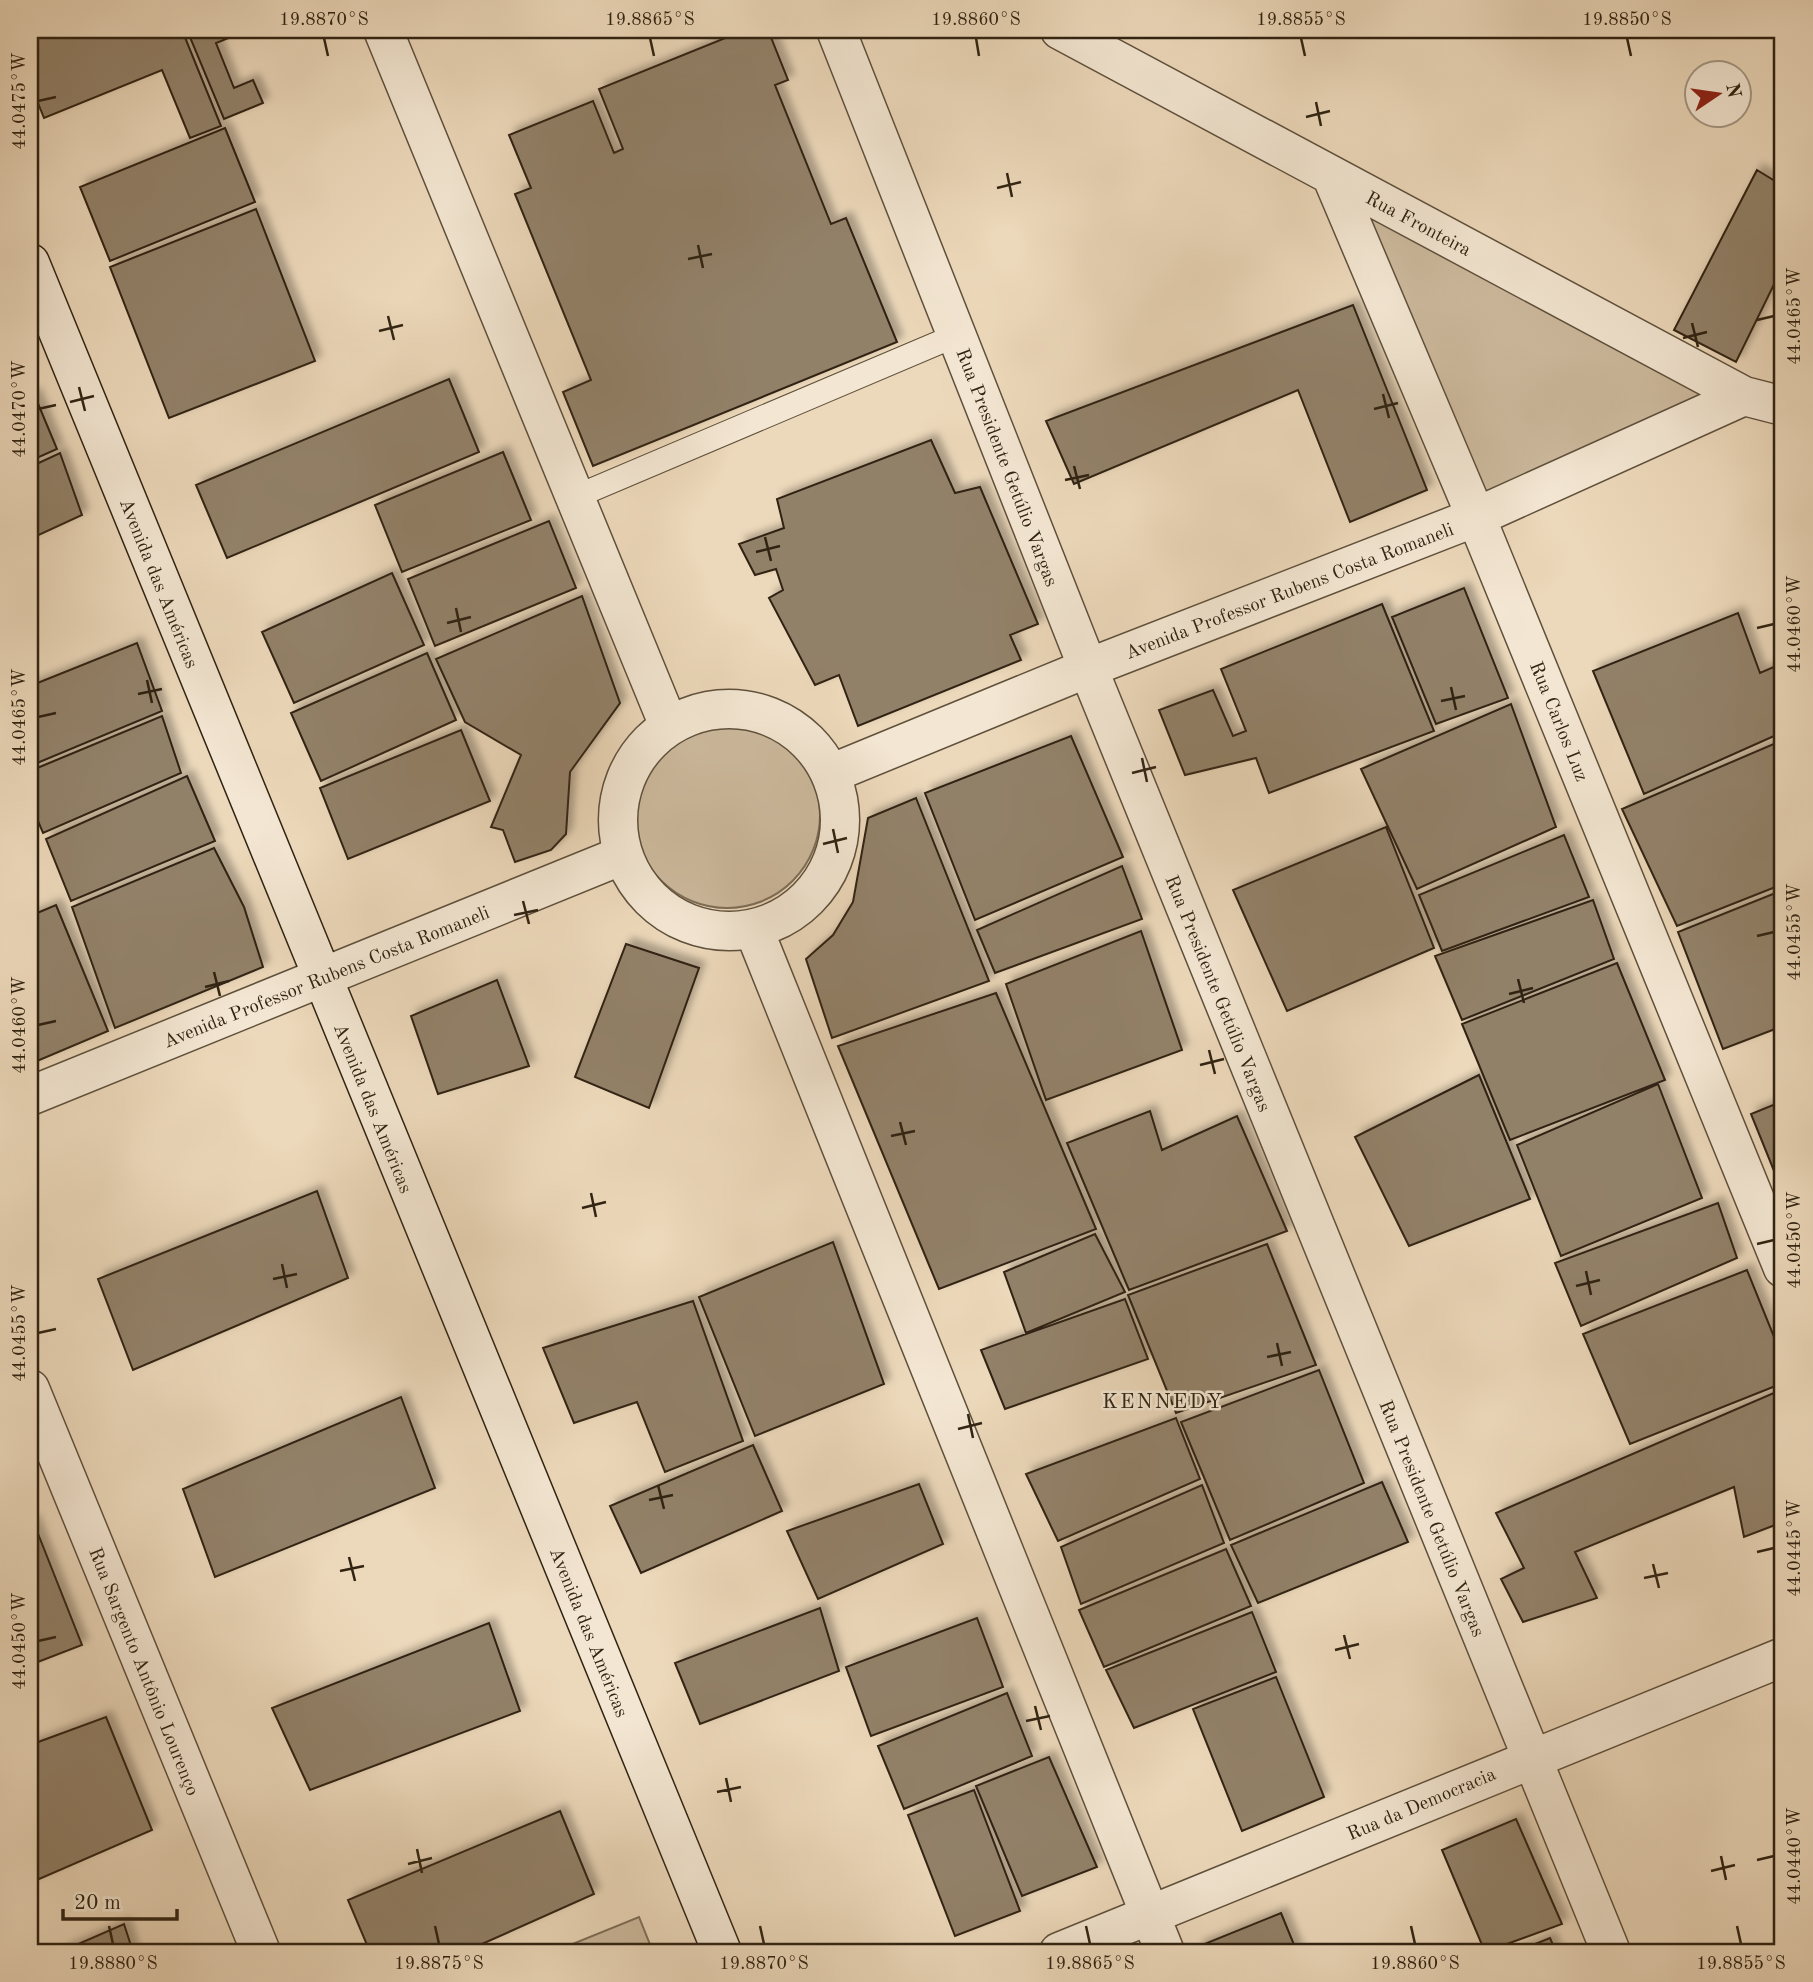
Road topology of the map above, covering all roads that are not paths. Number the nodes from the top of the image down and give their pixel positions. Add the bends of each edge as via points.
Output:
1 (383, 30) edge
2 (836, 30) edge
3 (1060, 30) edge
4 (1332, 177) junction
5 (30, 263) edge
6 (957, 335) junction
7 (1744, 396) junction
8 (1783, 406) edge
9 (575, 497) junction
10 (1476, 517) junction
11 (1088, 668) junction
12 (669, 726) junction
13 (830, 774) junction
14 (623, 855) junction
15 (754, 930) junction
16 (321, 978) junction
17 (30, 1096) edge
18 (1783, 1268) edge
19 (30, 1389) edge
20 (1783, 1657) edge
21 (1532, 1757) junction
22 (1150, 1915) junction
23 (261, 1952) edge
24 (722, 1952) edge
25 (1059, 1952) edge
26 (1165, 1952) edge
27 (1611, 1952) edge

1 - 9 street
2 - 6 street, Rua Presidente Getúlio Vargas
3 - 4 street, Rua Fronteira
4 - 7 street, Rua Fronteira
4 - 10 street, Rua Carlos Luz
5 - 16 street, Avenida das Américas
6 - 9 lane
6 - 11 street, Rua Presidente Getúlio Vargas
7 - 8 street, Rua Fronteira
7 - 10 street, Avenida Professor Rubens Costa Romaneli
9 - 12 street
10 - 11 street, Avenida Professor Rubens Costa Romaneli
10 - 18 street, Rua Carlos Luz
11 - 13 street, Avenida Professor Rubens Costa Romaneli
11 - 21 street, Rua Presidente Getúlio Vargas
12 - 13 street via 704,711 742,709 778,720 799,735
12 - 14 street via 642,750 624,782 617,818
13 - 15 street via 839,806 839,838 829,870 810,897 785,917
14 - 15 street via 638,884 660,909 689,925 711,930
14 - 16 street, Avenida Professor Rubens Costa Romaneli
15 - 22 street
16 - 17 street, Avenida Professor Rubens Costa Romaneli
16 - 24 street, Avenida das Américas
19 - 23 street, Rua Sargento Antônio Lourenço
20 - 21 street, Rua da Democracia
21 - 22 street, Rua da Democracia
21 - 27 street, Rua Presidente Getúlio Vargas
22 - 25 street, Rua da Democracia
22 - 26 street

